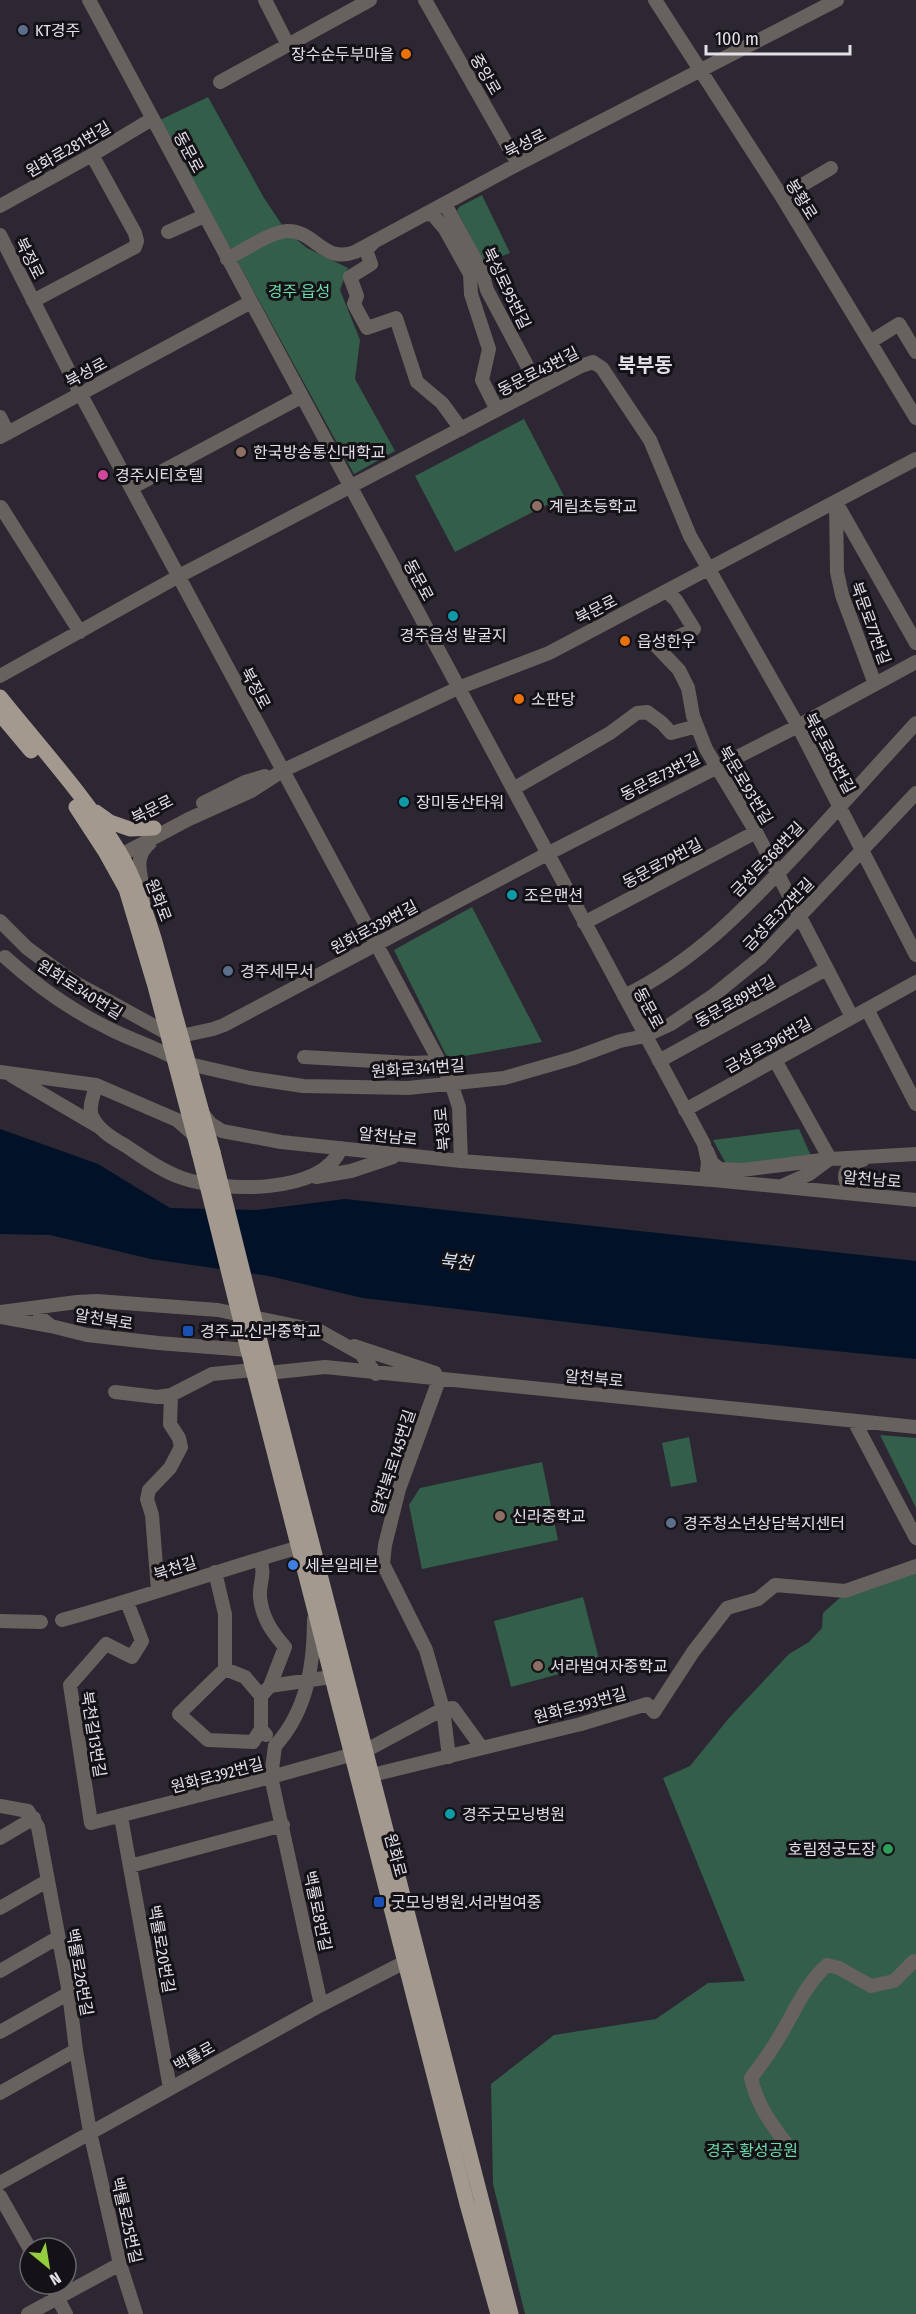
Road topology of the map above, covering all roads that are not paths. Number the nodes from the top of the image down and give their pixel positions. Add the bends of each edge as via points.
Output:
1 (88, 0) edge
2 (265, 0) edge
3 (370, 0) edge
4 (425, 0) edge
5 (655, 0) edge
6 (837, 0) edge
7 (288, 45) junction
8 (702, 70) junction
9 (220, 81) dead end
10 (152, 119) junction
11 (92, 155) junction
12 (518, 164) junction
13 (831, 168) dead end
14 (782, 197) junction
15 (445, 204) junction
16 (0, 206) edge
17 (426, 214) junction
18 (204, 216) junction
19 (168, 232) dead end
20 (0, 235) edge
21 (375, 241) junction
22 (227, 259) junction
23 (475, 271) junction
24 (33, 301) junction
25 (251, 302) junction
26 (870, 342) junction
27 (916, 352) edge
28 (539, 388) junction
29 (80, 393) junction
30 (301, 397) junction
31 (497, 410) junction
32 (0, 417) edge
33 (916, 418) edge
34 (461, 429) junction
35 (4, 435) edge
36 (916, 459) edge
37 (350, 486) junction
38 (131, 488) junction
39 (836, 502) junction
40 (1, 507) edge
41 (708, 570) junction
42 (178, 576) junction
43 (667, 592) junction
44 (80, 632) junction
45 (916, 643) edge
46 (916, 662) edge
47 (0, 676) edge
48 (875, 684) junction
49 (458, 688) junction
50 (0, 697) edge
51 (0, 714) edge
52 (916, 723) edge
53 (697, 726) junction
54 (798, 726) junction
55 (717, 766) junction
56 (282, 771) junction
57 (513, 789) junction
58 (916, 793) edge
59 (840, 807) junction
60 (90, 810) junction
61 (756, 832) junction
62 (155, 833) junction
63 (862, 850) junction
64 (113, 854) junction
65 (547, 854) junction
66 (777, 874) junction
67 (144, 908) junction
68 (799, 916) junction
69 (0, 921) edge
70 (585, 923) junction
71 (377, 945) junction
72 (916, 955) edge
73 (5, 957) dead end
74 (826, 969) junction
75 (916, 982) edge
76 (624, 996) junction
77 (867, 1009) junction
78 (852, 1017) junction
79 (175, 1035) junction
80 (645, 1036) junction
81 (304, 1057) dead end
82 (174, 1058) junction
83 (775, 1060) junction
84 (659, 1061) junction
85 (439, 1062) junction
86 (189, 1064) junction
87 (3, 1072) edge
88 (451, 1083) junction
89 (96, 1085) junction
90 (916, 1104) edge
91 (685, 1110) junction
92 (182, 1115) junction
93 (100, 1128) junction
94 (211, 1143) junction
95 (704, 1144) junction
96 (341, 1148) junction
97 (403, 1154) junction
98 (916, 1154) edge
99 (885, 1156) junction
100 (830, 1159) junction
101 (461, 1161) junction
102 (305, 1179) junction
103 (706, 1180) junction
104 (781, 1187) junction
105 (866, 1195) junction
106 (916, 1200) edge
107 (68, 1303) junction
108 (38, 1308) junction
109 (0, 1312) edge
110 (0, 1317) edge
111 (51, 1326) junction
112 (66, 1329) junction
113 (346, 1344) junction
114 (248, 1350) junction
115 (331, 1368) junction
116 (261, 1371) junction
117 (376, 1374) junction
118 (439, 1380) junction
119 (467, 1383) junction
120 (115, 1392) dead end
121 (171, 1395) junction
122 (854, 1421) junction
123 (916, 1427) edge
124 (916, 1538) edge
125 (305, 1546) junction
126 (260, 1559) junction
127 (916, 1566) edge
128 (215, 1572) junction
129 (158, 1591) junction
130 (127, 1602) junction
131 (314, 1608) junction
132 (62, 1620) dead end
133 (0, 1621) edge
134 (41, 1623) dead end
135 (225, 1669) junction
136 (331, 1677) junction
137 (309, 1680) junction
138 (266, 1691) junction
139 (443, 1709) junction
140 (261, 1729) junction
141 (275, 1746) junction
142 (482, 1748) junction
143 (358, 1753) junction
144 (449, 1757) junction
145 (372, 1775) junction
146 (271, 1777) junction
147 (0, 1806) edge
148 (121, 1817) junction
149 (34, 1818) junction
150 (92, 1823) joint
151 (283, 1825) junction
152 (0, 1838) edge
153 (130, 1866) junction
154 (47, 1881) junction
155 (0, 1908) edge
156 (57, 1938) junction
157 (412, 1959) junction
158 (914, 1961) dead end
159 (0, 1971) edge
160 (69, 1993) junction
161 (321, 2005) junction
162 (0, 2032) edge
163 (76, 2050) junction
164 (170, 2088) junction
165 (0, 2093) edge
166 (90, 2132) junction
167 (785, 2142) dead end
168 (0, 2183) edge
169 (0, 2196) edge
170 (23, 2236) edge
171 (120, 2264) junction
172 (57, 2298) junction
173 (28, 2314) edge
174 (66, 2314) edge
175 (136, 2314) edge
176 (498, 2314) edge
177 (511, 2314) edge

1 - 10 street, 동문로
2 - 7 street
3 - 7 street
4 - 12 street, 중앙로
5 - 8 street, 봉황로
6 - 8 street, 북성로
7 - 9 street
8 - 12 street, 북성로
8 - 14 street, 봉황로
10 - 11 street, 원화로281번길
10 - 18 street, 동문로
11 - 16 street, 원화로281번길
11 - 24 street via 135,233 135,247
12 - 15 street, 북성로
13 - 14 street
14 - 26 street, 봉황로
15 - 17 street, 북성로
15 - 23 street, 북성로95번길
17 - 21 street, 북성로
17 - 23 street via 433,215
18 - 19 street
18 - 22 street, 동문로
20 - 24 street, 북정로
21 - 22 street, 북성로 via 345,256 336,256 300,233 286,231
21 - 34 street via 366,250 371,264 350,277 357,296 354,304 367,328 396,318 417,382 442,403
22 - 25 street, 동문로
23 - 28 street, 북성로95번길
23 - 31 street via 471,294 489,349 483,380
24 - 29 street, 북정로
25 - 29 street, 북성로
25 - 30 street, 동문로
26 - 27 street via 899,324
26 - 33 street, 봉황로
28 - 31 street, 동문로43번길
28 - 41 street, 동문로43번길 via 593,362 602,368 650,440
29 - 35 street, 북성로
29 - 38 street, 북정로
30 - 37 street, 동문로
30 - 38 street
31 - 34 street, 동문로43번길
32 - 35 street
34 - 37 street, 동문로43번길
36 - 39 street, 북문로
37 - 42 street, 동문로43번길
37 - 49 street, 동문로
38 - 42 street, 북정로
39 - 41 street, 북문로
39 - 45 street
39 - 48 street, 북문로77번길 via 839,584
40 - 44 street
41 - 43 street, 북문로
41 - 54 street, 북문로85번길
42 - 44 street, 동문로43번길
42 - 56 street, 북정로
43 - 49 street, 북문로 via 549,653
43 - 53 street, 북문로93번길 via 694,628 657,647 679,670 688,688
44 - 47 street, 동문로43번길
46 - 48 street, 동문로73번길
48 - 54 street, 동문로73번길
49 - 56 street, 북문로
49 - 57 street, 동문로
50 - 60 main road, 원화로
51 - 64 main road, 원화로
52 - 59 street, 금성로368번길
53 - 55 street, 북문로93번길
53 - 57 street via 671,733 647,712 638,713
54 - 55 street, 동문로73번길
54 - 59 street, 북문로85번길
55 - 61 street, 북문로93번길
55 - 65 street, 동문로73번길
56 - 62 street, 북문로 via 244,782
56 - 71 street, 북정로
57 - 65 street, 동문로
58 - 63 street, 금성로372번길
59 - 63 street, 북문로85번길
59 - 66 street, 금성로368번길
60 - 62 main road via 110,822
60 - 64 main road, 원화로
61 - 66 street, 북문로93번길
61 - 70 street, 동문로79번길
62 - 64 street, 북문로
62 - 67 street via 139,859
63 - 68 street, 금성로372번길
63 - 72 street, 북문로85번길
64 - 67 main road, 원화로
64 - 79 main road, 원화로
65 - 70 street, 동문로
65 - 71 street, 원화로339번길
66 - 68 street, 북문로93번길
66 - 76 street, 금성로368번길 via 695,952 655,981
67 - 79 main road, 원화로
68 - 74 street, 북문로93번길
68 - 80 street, 금성로372번길 via 735,979 671,1024
69 - 79 street via 27,948 72,981
70 - 76 street, 동문로
71 - 79 street, 원화로339번길 via 224,1025
71 - 85 street, 북정로
73 - 82 street, 원화로340번길 via 51,995 110,1029
74 - 78 street, 북문로93번길
74 - 84 street, 동문로89번길
75 - 77 street, 금성로396번길
76 - 80 street, 동문로
77 - 78 street, 금성로396번길
77 - 90 street
78 - 83 street, 금성로396번길
79 - 82 main road, 원화로
79 - 86 main road, 원화로
80 - 84 street, 동문로
80 - 88 street, 원화로341번길 via 504,1078
81 - 85 street
82 - 92 main road, 원화로
83 - 91 street, 금성로396번길
83 - 100 street
84 - 91 street, 동문로
85 - 88 street, 북정로
86 - 88 street, 원화로341번길 via 303,1086 408,1088
86 - 94 main road, 원화로
87 - 89 street
87 - 93 street, 알천남로
88 - 101 street, 북정로 via 459,1107
89 - 92 street
89 - 93 street via 90,1108
91 - 95 street, 동문로
92 - 94 main road, 원화로 via 194,1135
93 - 102 street, 알천남로 via 156,1166 201,1184 253,1186
94 - 96 street via 280,1142
94 - 114 main road, bridge
94 - 116 main road, bridge
95 - 100 street via 712,1163 720,1169
95 - 103 street, 동문로
96 - 97 street, 알천남로
96 - 102 street, 알천남로 via 328,1167
97 - 101 street, 알천남로
97 - 102 street via 340,1174
98 - 99 street
99 - 100 street
99 - 105 street via 854,1162 844,1173 853,1191
100 - 104 street
101 - 103 street, 알천남로
103 - 104 street, 알천남로
104 - 105 street, 알천남로
105 - 106 street, 알천남로
107 - 108 street
107 - 112 street via 62,1321
107 - 113 street via 97,1301 218,1310 320,1331
108 - 109 street
108 - 111 street, 알천북로 via 41,1318
110 - 111 street
111 - 112 street, 알천북로
112 - 114 street, 알천북로 via 87,1335
113 - 115 street via 344,1362
113 - 117 street via 361,1354
113 - 119 street
114 - 116 main road
115 - 116 street, 알천북로
115 - 117 street, 알천북로
116 - 121 street, 알천북로 via 212,1374
116 - 125 main road, 원화로
117 - 118 street, 알천북로
118 - 119 street, 알천북로
118 - 139 street, 알천북로145번길 via 399,1489 383,1564 426,1650
119 - 122 street, 알천북로
120 - 121 street
121 - 129 street via 170,1424 181,1447 147,1499 152,1515
122 - 123 street, 알천북로
122 - 124 street
125 - 126 street, 북천길
125 - 131 main road, 원화로
125 - 143 main road, 원화로
126 - 128 street, 북천길
126 - 138 street via 264,1571 260,1596 268,1626 285,1647
127 - 142 street, 원화로393번길 via 845,1591 775,1585 758,1599 727,1608 654,1712 647,1704
128 - 129 street, 북천길
128 - 135 street via 225,1614
129 - 130 street, 북천길
130 - 132 street, 북천길
130 - 150 street, 북천길13번길 via 142,1641 132,1657 106,1644 70,1685
131 - 136 main road, 원화로
131 - 137 street
133 - 134 street
135 - 138 street
135 - 140 street via 179,1714 208,1740 253,1742
136 - 137 street
136 - 143 main road, 원화로
137 - 138 street
137 - 141 street via 289,1730
138 - 140 street
139 - 142 street via 453,1708
139 - 143 street
139 - 144 street, 알천북로145번길
140 - 141 street
141 - 146 street
142 - 144 street, 원화로393번길
143 - 145 main road, 원화로
143 - 146 street, 원화로392번길
143 - 157 main road, 원화로
144 - 145 street, 원화로393번길
145 - 157 main road, 원화로
146 - 148 street, 원화로392번길
146 - 151 street, 백률로8번길
147 - 149 street via 28,1811
148 - 150 street, 원화로392번길
148 - 153 street, 백률로20번길
149 - 152 street
149 - 154 street, 백률로26번길
151 - 153 street
151 - 161 street, 백률로8번길
153 - 164 street, 백률로20번길
154 - 155 street
154 - 156 street, 백률로26번길
156 - 159 street
156 - 160 street, 백률로26번길
157 - 161 street, 백률로
157 - 176 main road, 원화로 via 467,2204
157 - 177 main road, 원화로
158 - 167 street via 894,1981 871,1986 826,1965 816,1975 751,2078 755,2097
160 - 162 street
160 - 163 street, 백률로26번길
161 - 164 street, 백률로
163 - 165 street
163 - 166 street, 백률로26번길
164 - 166 street, 백률로
166 - 168 street, 백률로
166 - 171 street, 백률로25번길
169 - 170 street
171 - 172 street
171 - 175 street, 백률로25번길
172 - 173 street
172 - 174 street

